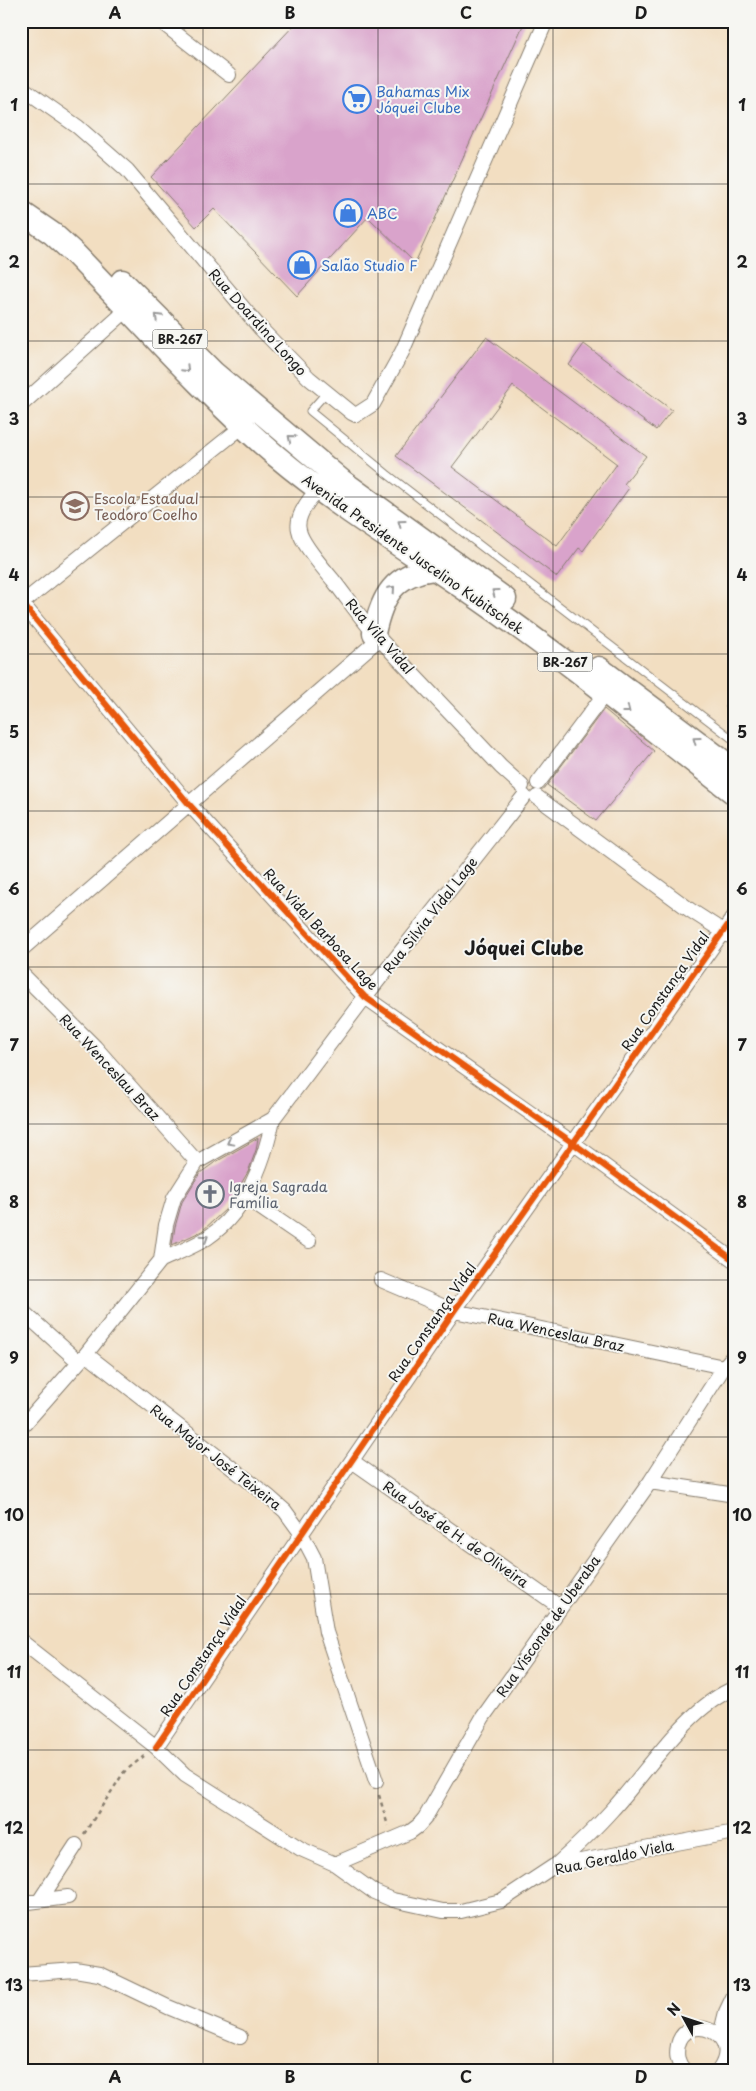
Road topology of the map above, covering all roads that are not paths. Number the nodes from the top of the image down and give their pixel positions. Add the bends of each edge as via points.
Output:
1 (160, 21) edge
2 (546, 21) edge
3 (229, 75) dead end
4 (21, 87) edge
5 (21, 194) edge
6 (21, 212) edge
7 (128, 308) junction
8 (326, 393) junction
9 (21, 405) edge
10 (243, 426) junction
11 (318, 461) junction
12 (342, 481) junction
13 (318, 489) junction
14 (433, 568) junction
15 (22, 603) edge
16 (377, 635) junction
17 (606, 692) junction
18 (735, 741) edge
19 (735, 770) edge
20 (530, 790) junction
21 (735, 794) edge
22 (188, 803) junction
23 (735, 915) edge
24 (722, 932) junction
25 (735, 939) edge
26 (21, 950) edge
27 (21, 973) edge
28 (365, 997) junction
29 (273, 1119) junction
30 (573, 1143) junction
31 (197, 1162) junction
32 (246, 1198) junction
33 (309, 1241) dead end
34 (162, 1260) junction
35 (735, 1260) edge
36 (381, 1280) dead end
37 (21, 1310) edge
38 (454, 1311) junction
39 (735, 1354) edge
40 (82, 1358) junction
41 (729, 1367) edge
42 (21, 1428) edge
43 (352, 1461) junction
44 (650, 1482) junction
45 (735, 1495) edge
46 (301, 1533) junction
47 (560, 1607) junction
48 (21, 1641) edge
49 (735, 1688) edge
50 (156, 1747) junction
51 (376, 1781) road end
52 (735, 1832) edge
53 (76, 1845) road end
54 (335, 1864) junction
55 (554, 1866) junction
56 (68, 1897) dead end
57 (40, 1900) junction
58 (21, 1904) edge
59 (21, 1974) edge
60 (735, 1993) edge
61 (720, 2036) junction
62 (240, 2037) dead end
63 (684, 2070) edge
64 (719, 2070) edge

1 - 3 street
2 - 8 street, Rua Doardino Longo via 402,352 377,398 367,409 356,414
4 - 8 street, Rua Doardino Longo via 78,127 127,170 261,329
11 -> 5 highway, Avenida Presidente Juscelino Kubitschek / BR-267 via 214,373 86,245
6 - 7 highway, Avenida Presidente Juscelino Kubitschek / BR-267 via 75,254
7 - 9 street
7 -> 10 highway, Avenida Presidente Juscelino Kubitschek / BR-267
8 - 18 lane via 310,411 387,474
10 - 13 highway, Avenida Presidente Juscelino Kubitschek / BR-267
10 - 15 street
11 - 12 highway, Avenida Presidente Juscelino Kubitschek / BR-267
11 - 13 highway
12 - 13 street via 328,483
19 -> 12 highway, Avenida Presidente Juscelino Kubitschek / BR-267
13 - 14 highway, Avenida Presidente Juscelino Kubitschek / BR-267
13 - 16 street, Rua Vila Vidal via 302,513 298,530 318,562
16 -> 14 highway via 383,602 397,583 418,571
14 - 17 highway, Avenida Presidente Juscelino Kubitschek / BR-267
15 - 22 street, Rua Vidal Barbosa Lage
16 - 20 street, Rua Vila Vidal via 501,766
16 - 22 street
17 - 20 street, Rua Silvia Vidal Lage
17 -> 21 highway, Avenida Presidente Juscelino Kubitschek / BR-267
20 - 24 street, Rua Vila Vidal via 594,841
20 - 28 street, Rua Silvia Vidal Lage
22 - 26 street
22 - 28 street, Rua Vidal Barbosa Lage
23 - 24 street, Rua Constança Vidal
24 - 25 street, Rua Vila Vidal
24 - 30 street, Rua Constança Vidal
27 - 31 street, Rua Wenceslau Braz via 95,1047
28 - 29 street, Rua Silvia Vidal Lage
28 - 30 street, Rua Vidal Barbosa Lage
29 -> 31 street, Rua Silvia Vidal Lage
29 - 32 street
30 - 35 street, Rua Vidal Barbosa Lage
30 - 38 street, Rua Constança Vidal
31 - 34 street, Rua Silvia Vidal Lage via 174,1198 166,1225
32 - 33 street
34 -> 32 street via 208,1238
34 - 40 street
36 - 38 street, Rua Wenceslau Braz
37 - 40 street, Rua Major José Teixeira
38 - 41 street, Rua Wenceslau Braz
38 - 43 street, Rua Constança Vidal
39 - 41 street, Rua Visconde de Uberaba
40 - 42 street
40 - 46 street, Rua Major José Teixeira via 268,1496 285,1511
41 - 44 street, Rua Visconde de Uberaba
43 - 46 street, Rua Constança Vidal
43 - 47 street, Rua José de H. de Oliveira
44 - 45 street
44 - 47 street, Rua Visconde de Uberaba
46 - 50 street, Rua Constança Vidal
46 - 51 street, Rua Major José Teixeira via 314,1558 326,1632
47 - 54 street, Rua Visconde de Uberaba via 483,1717 418,1826
48 - 50 street, Rua Geraldo Viela
49 - 55 street via 703,1706 686,1722 583,1842
50 - 54 street, Rua Geraldo Viela via 178,1769 212,1792 302,1849
52 - 55 street, Rua Geraldo Viela
53 - 57 street
54 - 55 street, Rua Geraldo Viela via 374,1892 443,1912 501,1901
56 - 57 street
57 - 58 street
59 - 62 street via 75,1970 99,1974
60 - 61 street
61 - 63 street via 710,2029 698,2028 687,2032 679,2041 676,2053
61 - 64 street via 726,2046

